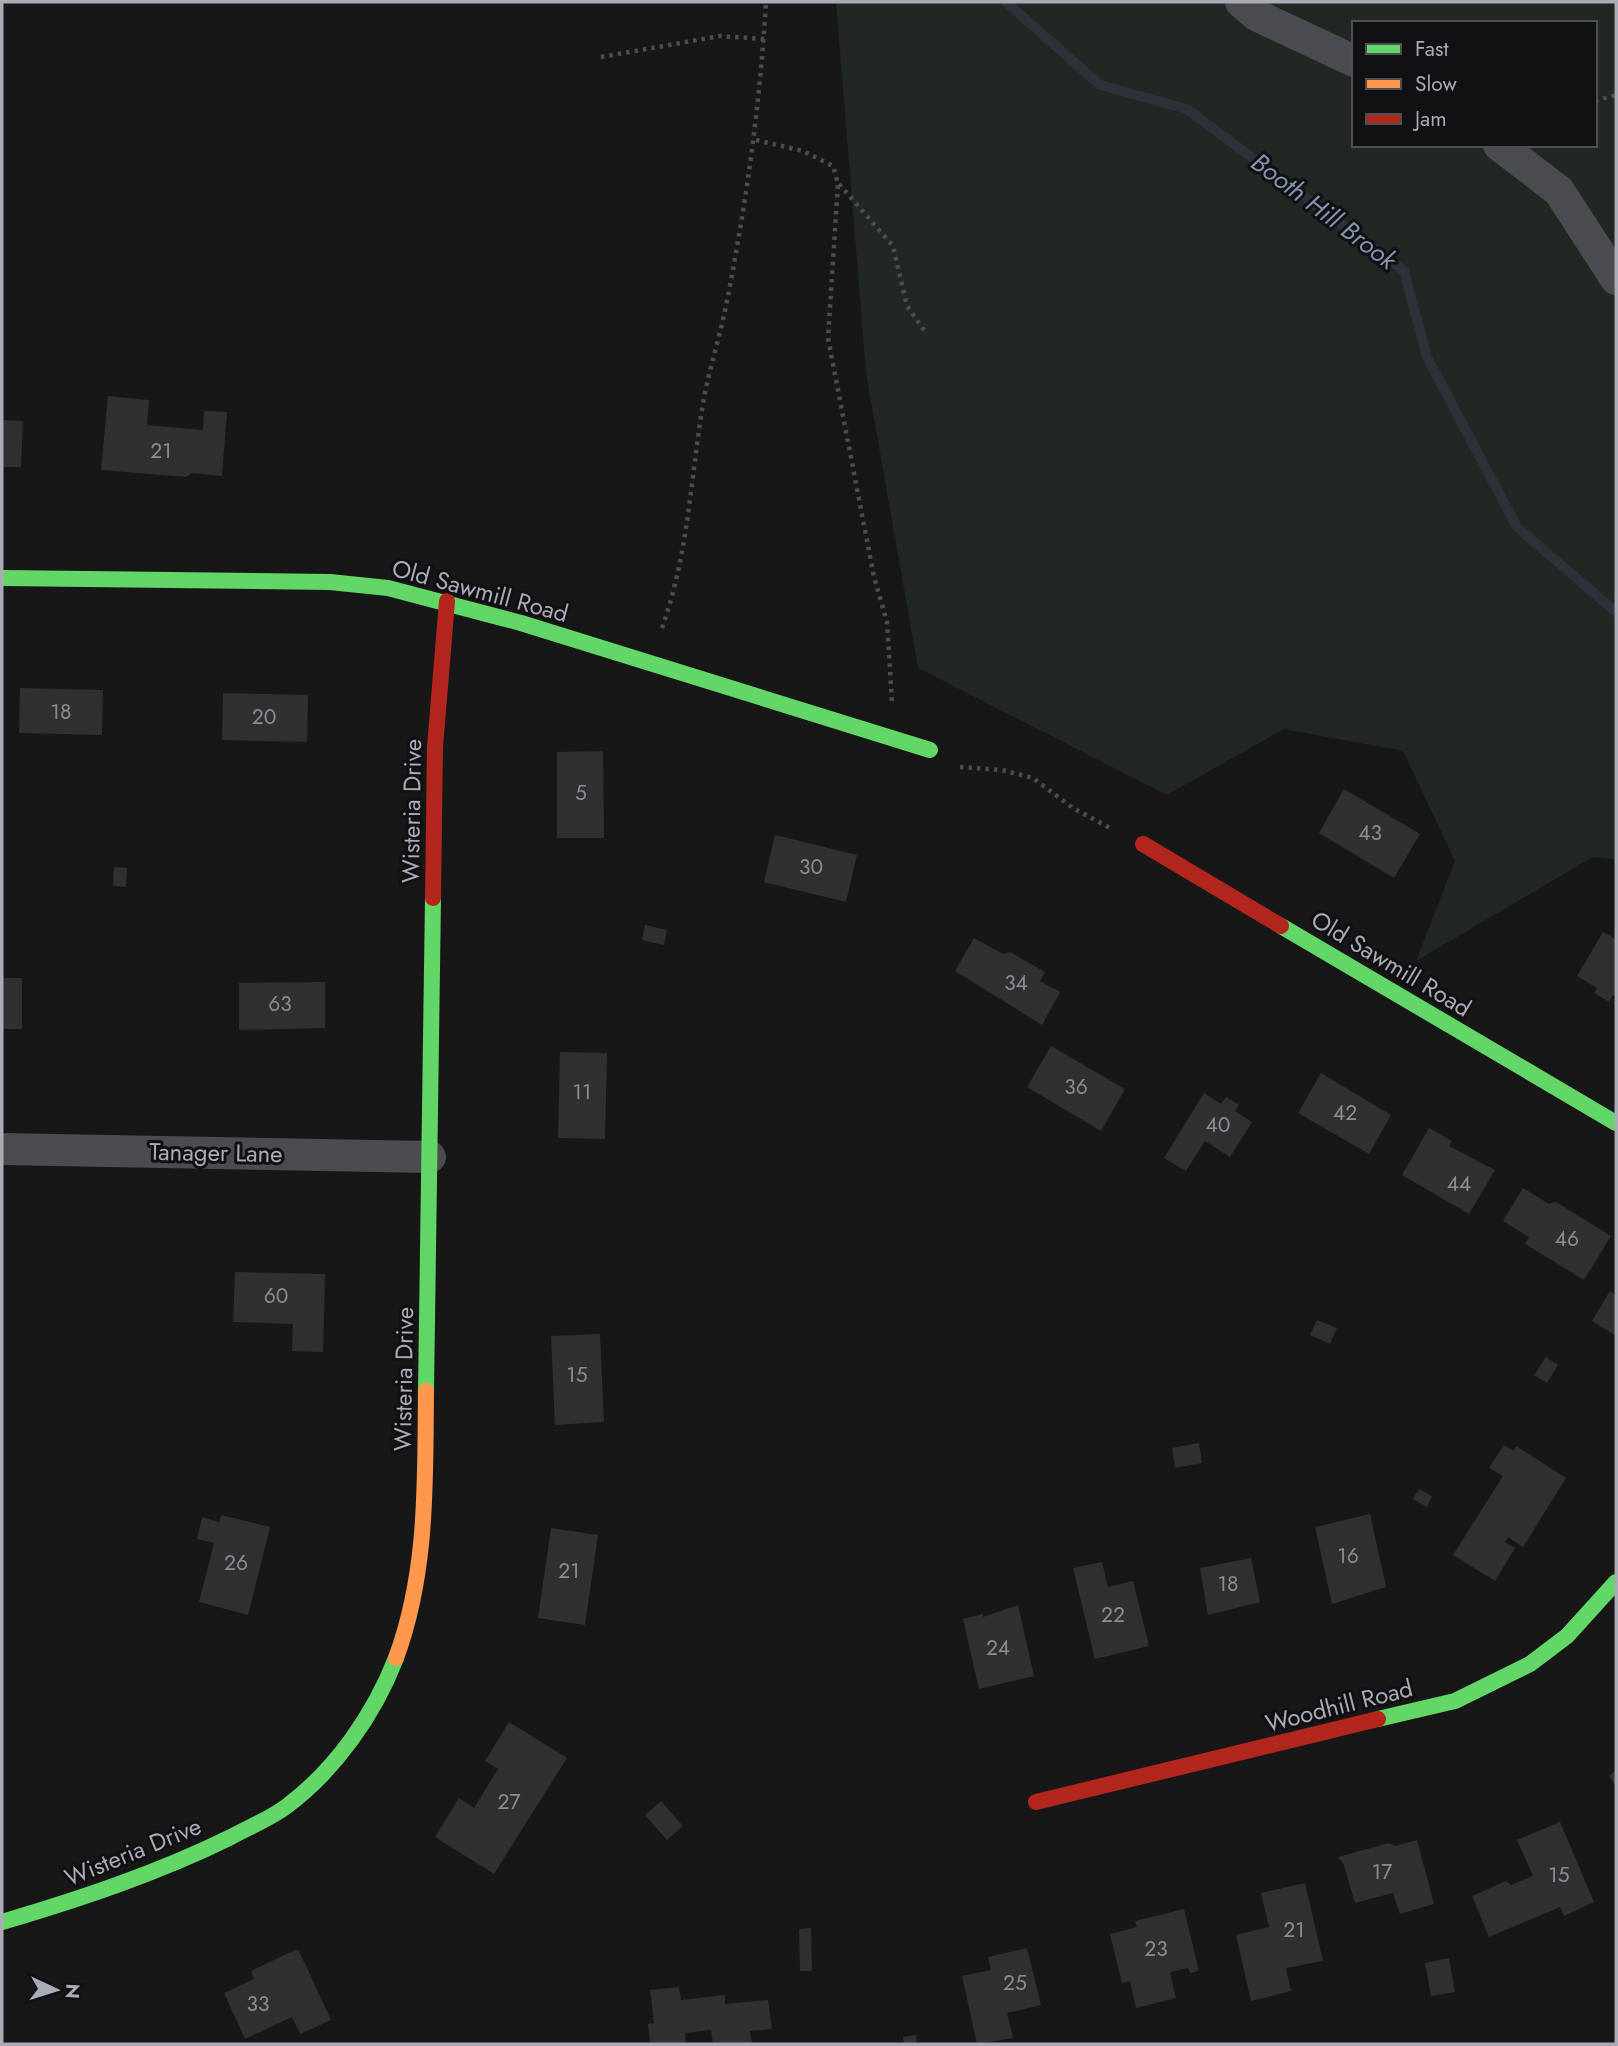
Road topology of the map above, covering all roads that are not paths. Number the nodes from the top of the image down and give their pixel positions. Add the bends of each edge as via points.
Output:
1 (1241, 2) edge
2 (1352, 60) edge
3 (1502, 147) edge
4 (1616, 279) edge
5 (2, 578) edge
6 (447, 601) junction
7 (930, 750) road end
8 (1143, 844) road end
9 (1616, 1124) edge
10 (2, 1149) edge
11 (430, 1157) junction
12 (1616, 1582) edge
13 (1036, 1802) dead end
14 (2, 1922) edge

1 - 2 street via 1256,15
3 - 4 street via 1559,191
5 - 6 street, Old Sawmill Road via 330,582
6 - 7 street, Old Sawmill Road
6 - 11 street, Wisteria Drive via 435,747
8 - 9 street, Old Sawmill Road
10 - 11 street, Tanager Lane
11 - 14 street, Wisteria Drive via 420,1568 404,1637 377,1703 338,1756 289,1805 224,1840 90,1896
12 - 13 street, Woodhill Road via 1567,1636 1530,1664 1455,1700

